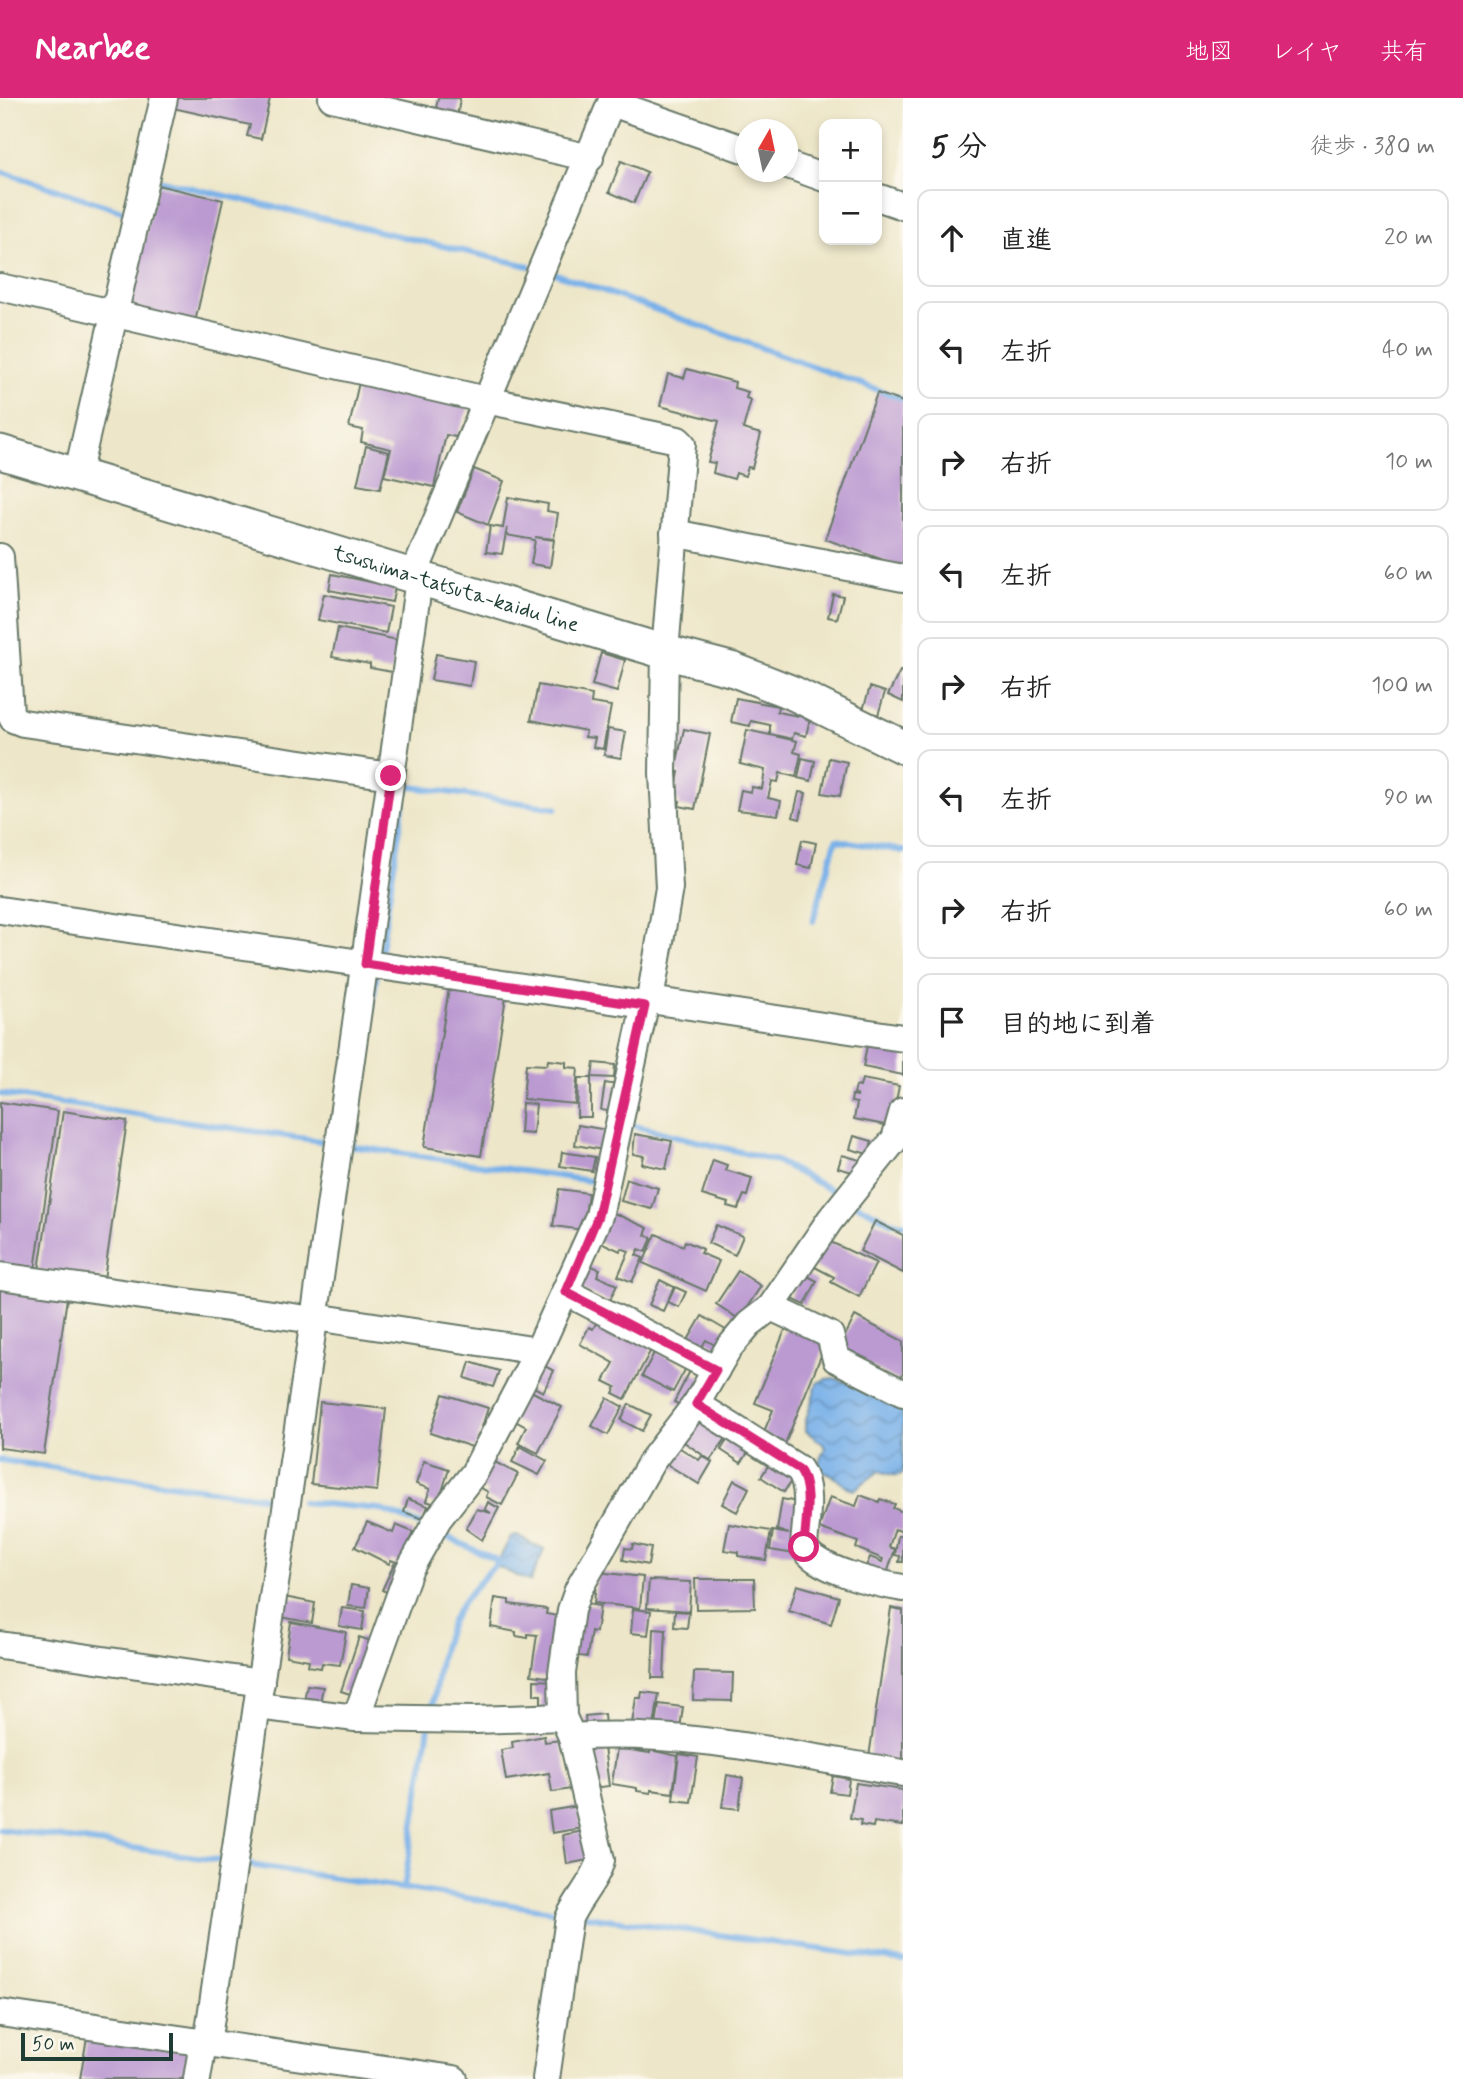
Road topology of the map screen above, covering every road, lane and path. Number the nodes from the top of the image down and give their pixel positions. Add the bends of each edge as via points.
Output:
1 (164, 98) edge
2 (332, 98) edge
3 (612, 100) edge
4 (735, 146) edge
5 (590, 158) junction
6 (798, 169) edge
7 (819, 176) edge
8 (882, 199) edge
9 (903, 206) edge
10 (0, 287) edge
11 (113, 313) junction
12 (486, 400) junction
13 (0, 453) edge
14 (77, 476) junction
15 (674, 533) junction
16 (0, 557) edge
17 (416, 578) junction
18 (903, 578) edge
19 (664, 652) junction
20 (903, 747) edge
21 (391, 776) junction
22 (0, 910) edge
23 (365, 964) junction
24 (647, 1003) junction
25 (903, 1038) edge
26 (903, 1111) edge
27 (0, 1276) edge
28 (566, 1292) junction
29 (771, 1307) junction
30 (314, 1318) junction
31 (538, 1351) junction
32 (716, 1370) junction
33 (903, 1393) edge
34 (696, 1404) junction
35 (903, 1588) edge
36 (0, 1644) edge
37 (259, 1694) junction
38 (356, 1718) junction
39 (568, 1727) junction
40 (903, 1773) edge
41 (0, 2013) edge
42 (205, 2043) junction
43 (197, 2079) edge
44 (454, 2079) edge
45 (545, 2079) edge

1 - 11 street
2 - 5 street
3 - 4 street
3 - 5 street
5 - 12 street
6 - 7 street
8 - 9 street
10 - 11 street
11 - 12 street
11 - 14 street
12 - 15 street via 678,440 682,444
12 - 17 street
13 - 14 main road, tsushima-tatsuta-kaidu line
14 - 17 main road, tsushima-tatsuta-kaidu line
15 - 18 street
15 - 19 street
16 - 21 street via 9,713 13,719
17 - 19 main road, tsushima-tatsuta-kaidu line
17 - 21 street
19 - 20 main road, tsushima-tatsuta-kaidu line via 734,670 793,693
19 - 24 street via 668,888
21 - 23 street
22 - 23 street
23 - 24 street
23 - 30 street
24 - 25 street
24 - 28 street via 598,1216
26 - 29 street via 895,1139 830,1220
27 - 30 street
28 - 31 street
28 - 32 street
29 - 32 street via 749,1324
29 - 33 street via 830,1335 836,1359
30 - 31 street
30 - 37 street
31 - 38 street via 474,1473 438,1519 409,1570
32 - 34 street
34 - 35 street via 799,1469 806,1493 804,1547 808,1554 874,1584
34 - 39 street via 652,1461 578,1590 562,1673
36 - 37 street
37 - 38 street
37 - 42 street
38 - 39 street
39 - 40 street via 709,1742
39 - 45 street via 601,1860 569,1918
41 - 42 street
42 - 43 street
42 - 44 street

